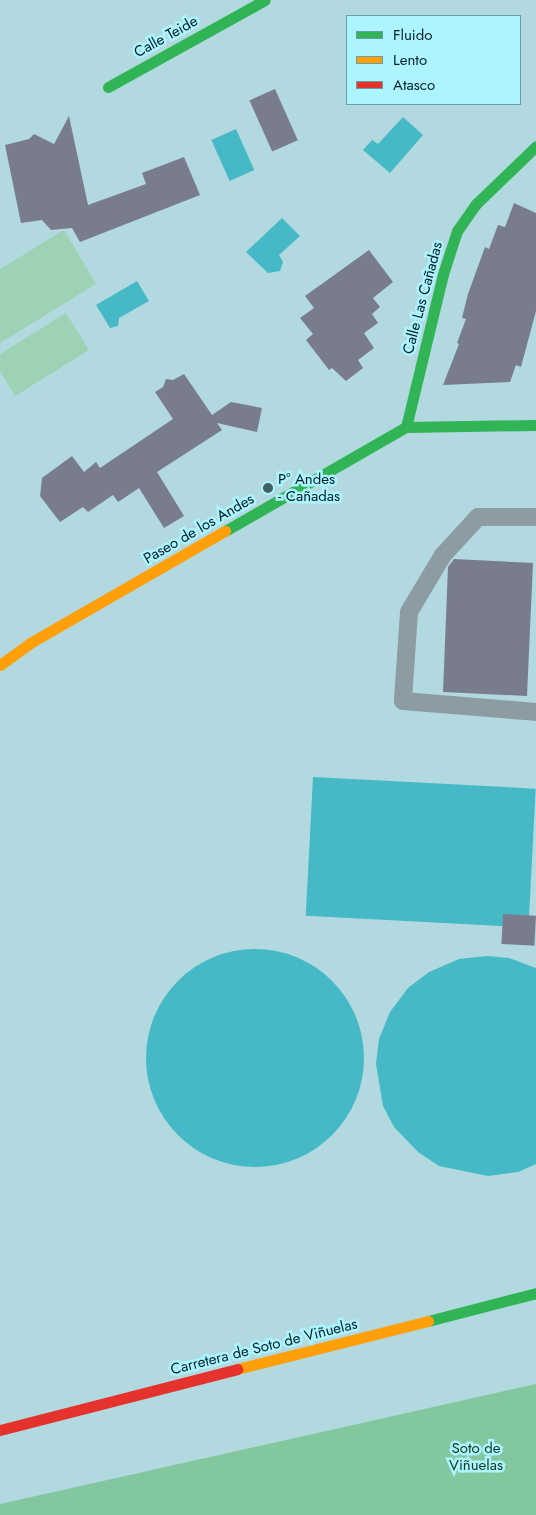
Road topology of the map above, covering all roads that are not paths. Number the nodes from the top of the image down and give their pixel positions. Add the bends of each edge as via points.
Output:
1 (265, 0) edge
2 (108, 86) dead end
3 (536, 146) edge
4 (536, 425) edge
5 (406, 427) junction
6 (536, 517) edge
7 (0, 665) edge
8 (536, 712) edge
9 (536, 1293) edge
10 (0, 1430) edge

1 - 2 street, Calle Teide
3 - 5 street, Calle Las Cañadas via 476,204 457,232 443,274
4 - 5 street, Paseo de los Andes
5 - 7 street, Paseo de los Andes via 30,642
6 - 8 lane via 478,518 443,555 409,612 403,701
9 - 10 street, Carretera de Soto de Viñuelas

